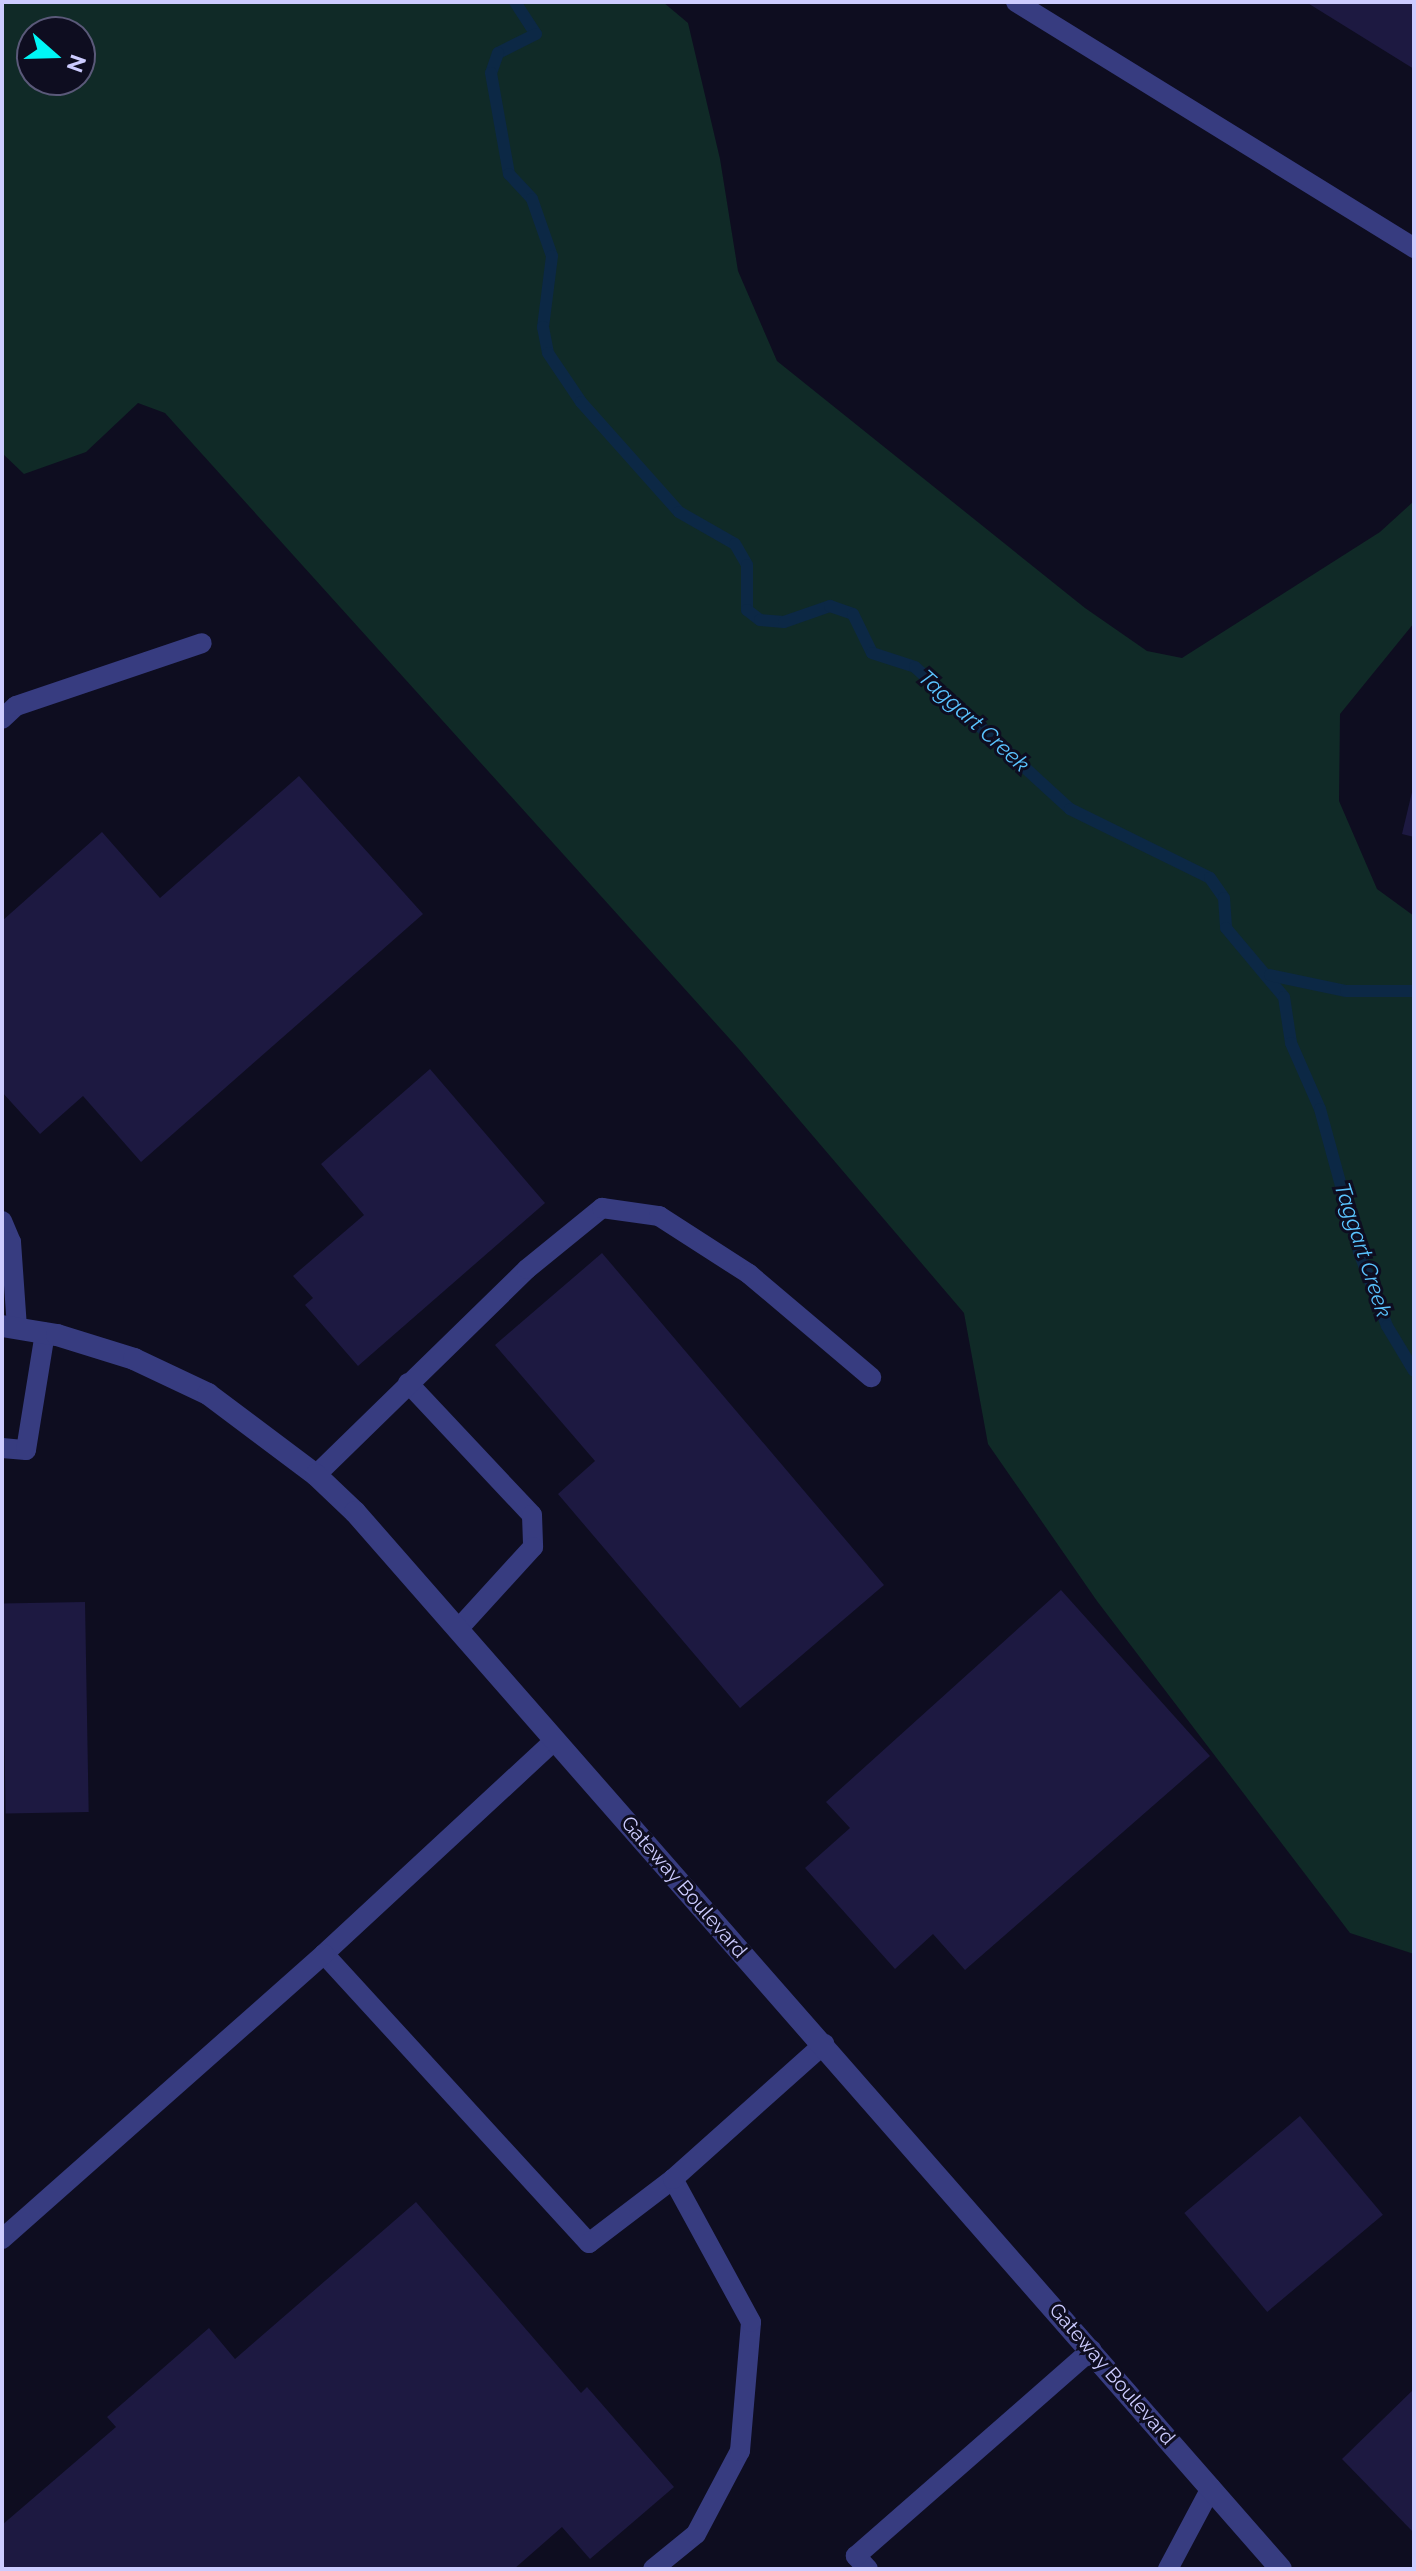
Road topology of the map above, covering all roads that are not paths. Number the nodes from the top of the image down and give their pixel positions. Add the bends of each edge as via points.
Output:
1 (1016, 2) edge
2 (1414, 248) edge
3 (202, 643) dead end
4 (2, 719) edge
5 (2, 1221) edge
6 (10, 1326) edge
7 (45, 1333) junction
8 (871, 1377) dead end
9 (408, 1383) junction
10 (2, 1448) edge
11 (316, 1475) junction
12 (458, 1629) junction
13 (555, 1740) junction
14 (324, 1954) junction
15 (824, 2044) junction
16 (673, 2179) junction
17 (2, 2239) edge
18 (1091, 2350) junction
19 (1211, 2488) junction
20 (653, 2569) edge
21 (868, 2569) edge
22 (1168, 2569) edge
23 (1281, 2569) edge

1 - 2 lane
3 - 4 lane via 16,706
5 - 6 lane via 11,1242
6 - 7 street, Gateway Boulevard
7 - 10 lane via 26,1450
7 - 11 street, Gateway Boulevard via 134,1359 208,1394
8 - 9 lane via 749,1274 659,1216 602,1208 527,1269
9 - 11 lane
9 - 12 lane via 532,1515 533,1547
11 - 12 street, Gateway Boulevard
12 - 13 street, Gateway Boulevard
13 - 14 lane
13 - 15 street, Gateway Boulevard
14 - 16 lane via 589,2243
14 - 17 lane
15 - 16 lane
15 - 18 street, Gateway Boulevard
16 - 20 lane via 751,2322 740,2451 696,2534
18 - 19 street, Gateway Boulevard
18 - 21 lane via 856,2556
19 - 22 lane
19 - 23 street, Gateway Boulevard

